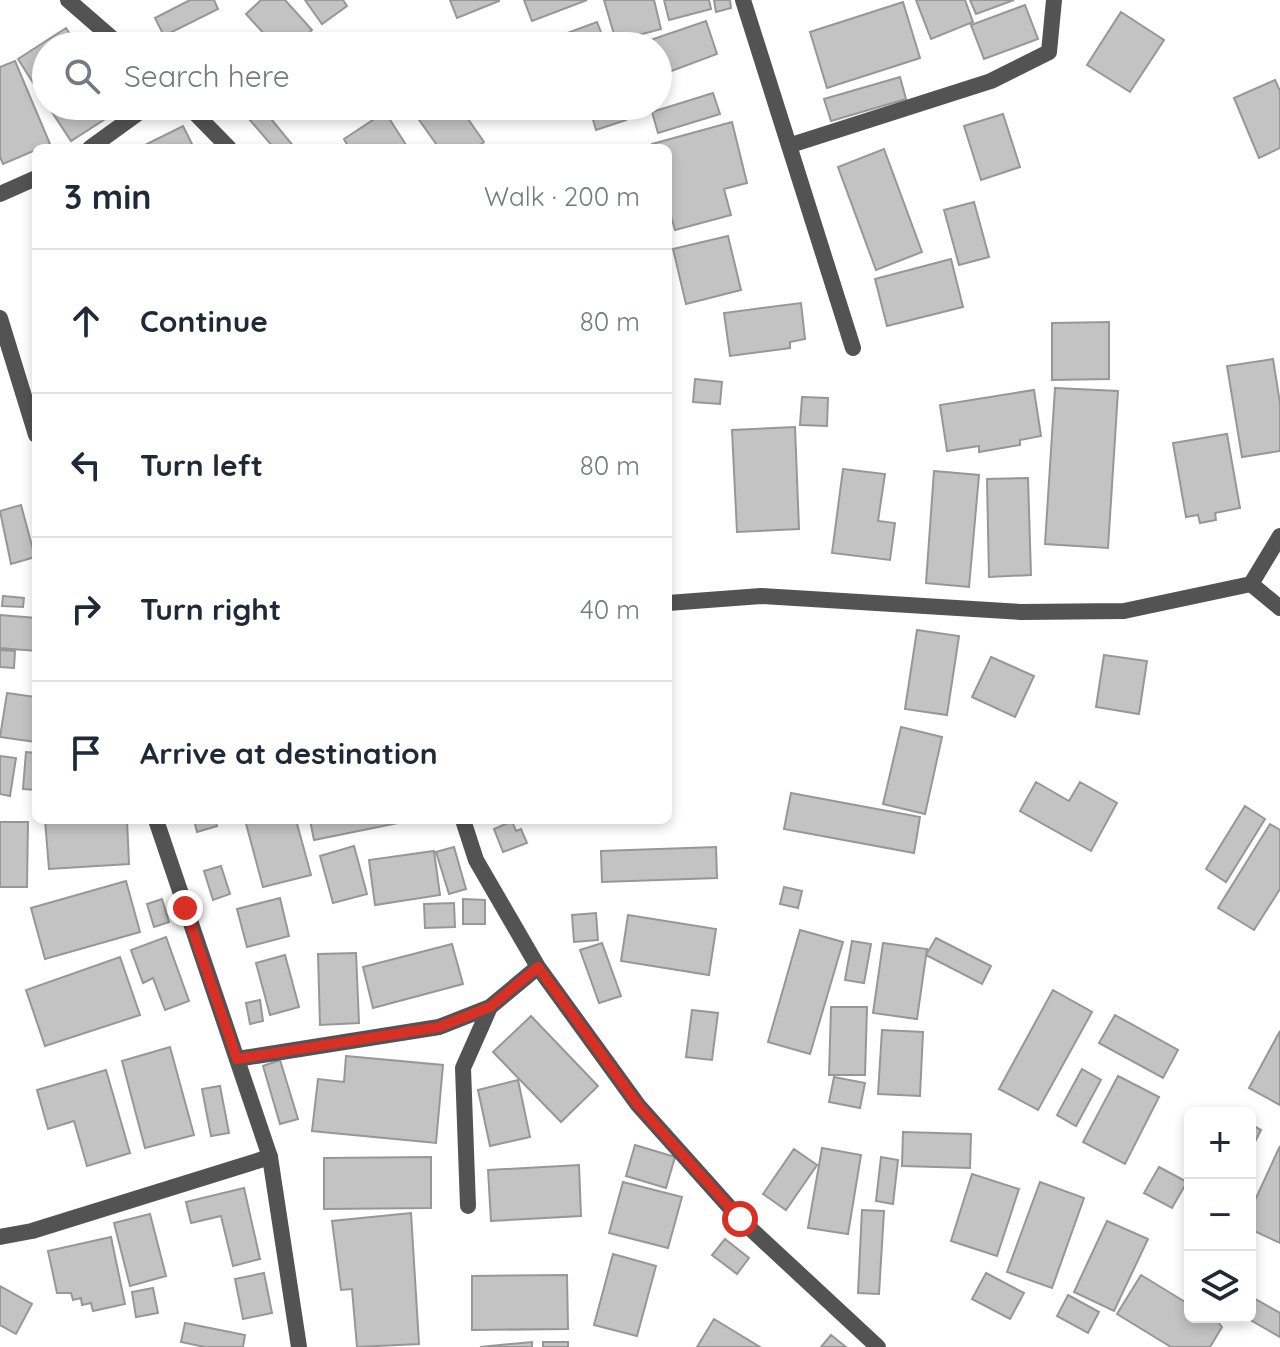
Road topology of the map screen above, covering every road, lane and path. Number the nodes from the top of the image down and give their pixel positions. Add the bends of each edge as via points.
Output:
1 (743, 0) edge
2 (1054, 0) edge
3 (72, 1) edge
4 (106, 32) edge
5 (129, 120) edge
6 (202, 120) edge
7 (96, 144) edge
8 (225, 144) edge
9 (791, 145) junction
10 (32, 180) edge
11 (0, 194) edge
12 (0, 318) edge
13 (853, 348) dead end
14 (32, 422) edge
15 (1280, 536) edge
16 (1251, 584) junction
17 (672, 603) edge
18 (1280, 608) edge
19 (157, 824) edge
20 (464, 824) edge
21 (538, 967) junction
22 (490, 1007) junction
23 (237, 1059) junction
24 (270, 1157) junction
25 (468, 1206) dead end
26 (0, 1237) edge
27 (299, 1347) edge
28 (878, 1347) edge

1 - 9 street
2 - 9 street via 1049,52 991,81
3 - 4 street
5 - 7 street
6 - 8 street
9 - 13 street
10 - 11 street
12 - 14 street
15 - 16 street
16 - 17 street via 1124,611 1021,612 761,596
16 - 18 street
19 - 23 street
20 - 21 street via 476,860
21 - 22 street
21 - 28 street via 648,1116 740,1219
22 - 23 street via 439,1027
22 - 25 street via 463,1068
23 - 24 street
24 - 26 street
24 - 27 street

